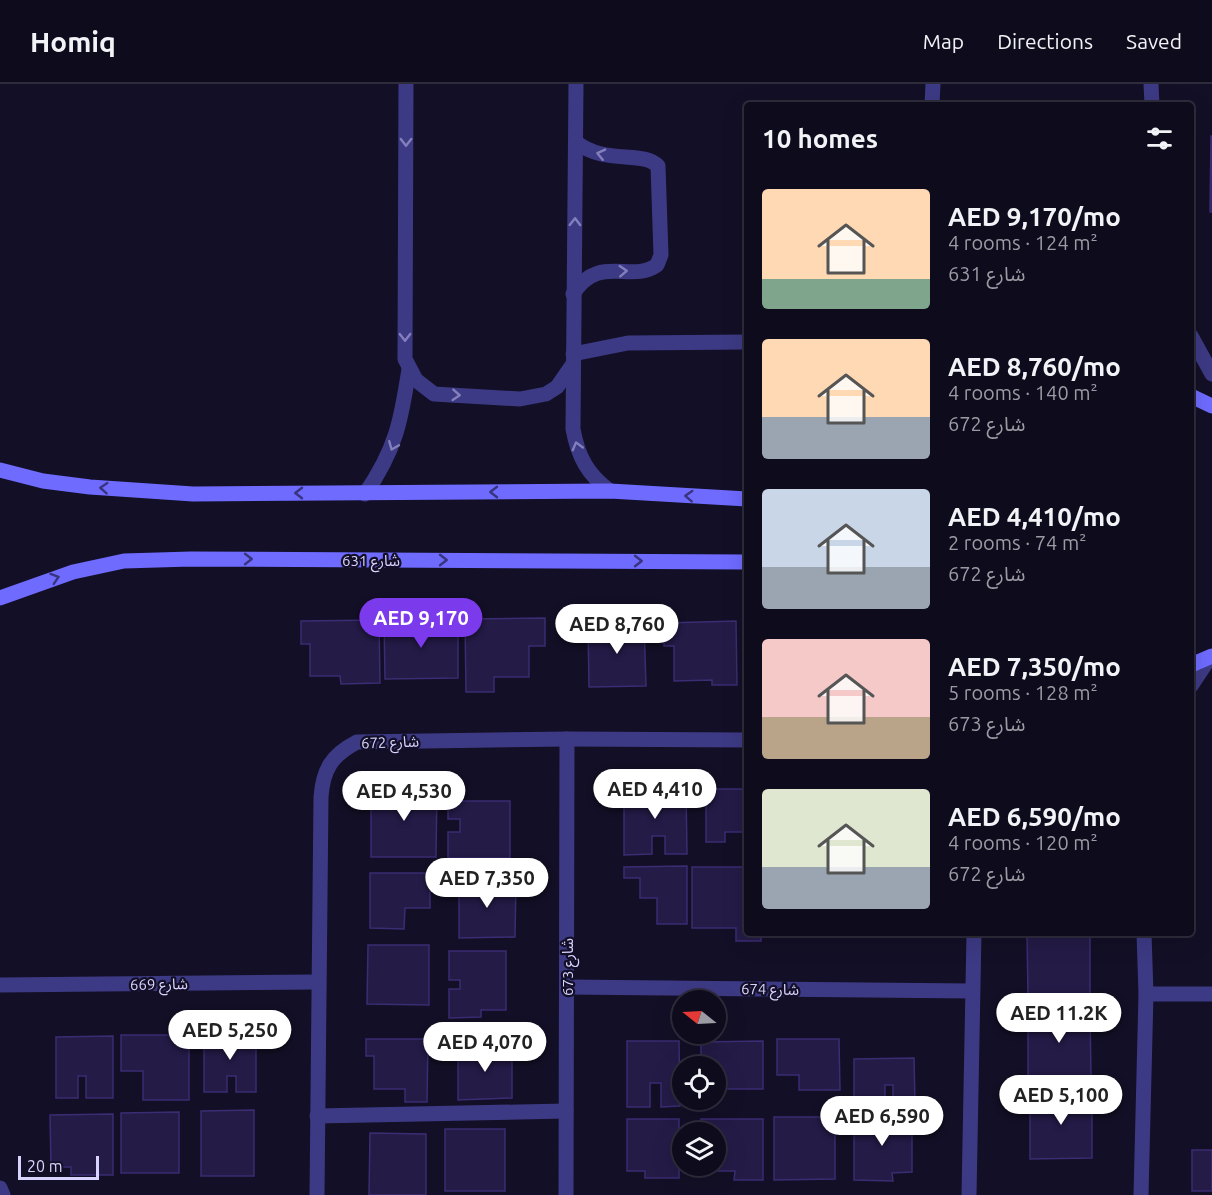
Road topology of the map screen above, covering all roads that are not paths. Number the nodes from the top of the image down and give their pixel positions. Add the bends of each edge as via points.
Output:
1 (406, 84) edge
2 (576, 84) edge
3 (933, 84) edge
4 (1151, 84) edge
5 (932, 102) edge
6 (1152, 102) edge
7 (576, 142) junction
8 (573, 294) junction
9 (1194, 341) edge
10 (744, 342) edge
11 (573, 359) junction
12 (409, 369) junction
13 (1212, 374) edge
14 (1194, 397) edge
15 (1212, 406) edge
16 (0, 470) edge
17 (610, 492) junction
18 (365, 494) junction
19 (744, 499) edge
20 (744, 562) edge
21 (0, 598) edge
22 (1211, 656) edge
23 (1194, 664) edge
24 (1194, 682) edge
25 (567, 739) junction
26 (744, 740) edge
27 (974, 936) edge
28 (1144, 936) edge
29 (318, 982) junction
30 (0, 986) edge
31 (567, 987) junction
32 (972, 991) junction
33 (1146, 994) junction
34 (1212, 994) edge
35 (566, 1111) junction
36 (317, 1116) junction
37 (0, 1188) edge
38 (3, 1195) edge
39 (317, 1195) edge
40 (566, 1195) edge
41 (969, 1195) edge
42 (1141, 1195) edge

1 -> 12 street via 405,359
2 - 7 street
3 - 5 street
4 - 6 street
8 -> 7 street
8 -> 7 street via 594,274 647,270 657,265 661,255 658,166 645,159 601,156
8 - 11 street
9 - 13 street
10 - 11 street via 628,343
12 -> 11 street via 434,394 520,399 546,394 557,387
17 -> 11 street via 587,469 579,454 573,429
12 -> 18 street via 395,441
14 - 15 main road
18 -> 16 main road via 193,494 90,487
17 -> 18 main road
19 -> 17 main road
21 -> 20 main road, شارع 631 via 73,572 124,561
22 - 23 main road
22 - 24 street
25 - 26 street, شارع 672
25 - 29 street, شارع 672 via 357,742 339,751 322,778
25 - 31 street, شارع 673
27 - 32 street
28 - 33 street
29 - 30 street, شارع 669
29 - 36 street, شارع 672
31 - 32 street, شارع 674
31 - 35 street, شارع 673
32 - 41 street
33 - 34 street
33 - 42 street
35 - 36 street
35 - 40 street, شارع 673
36 - 39 street, شارع 672
37 - 38 street

